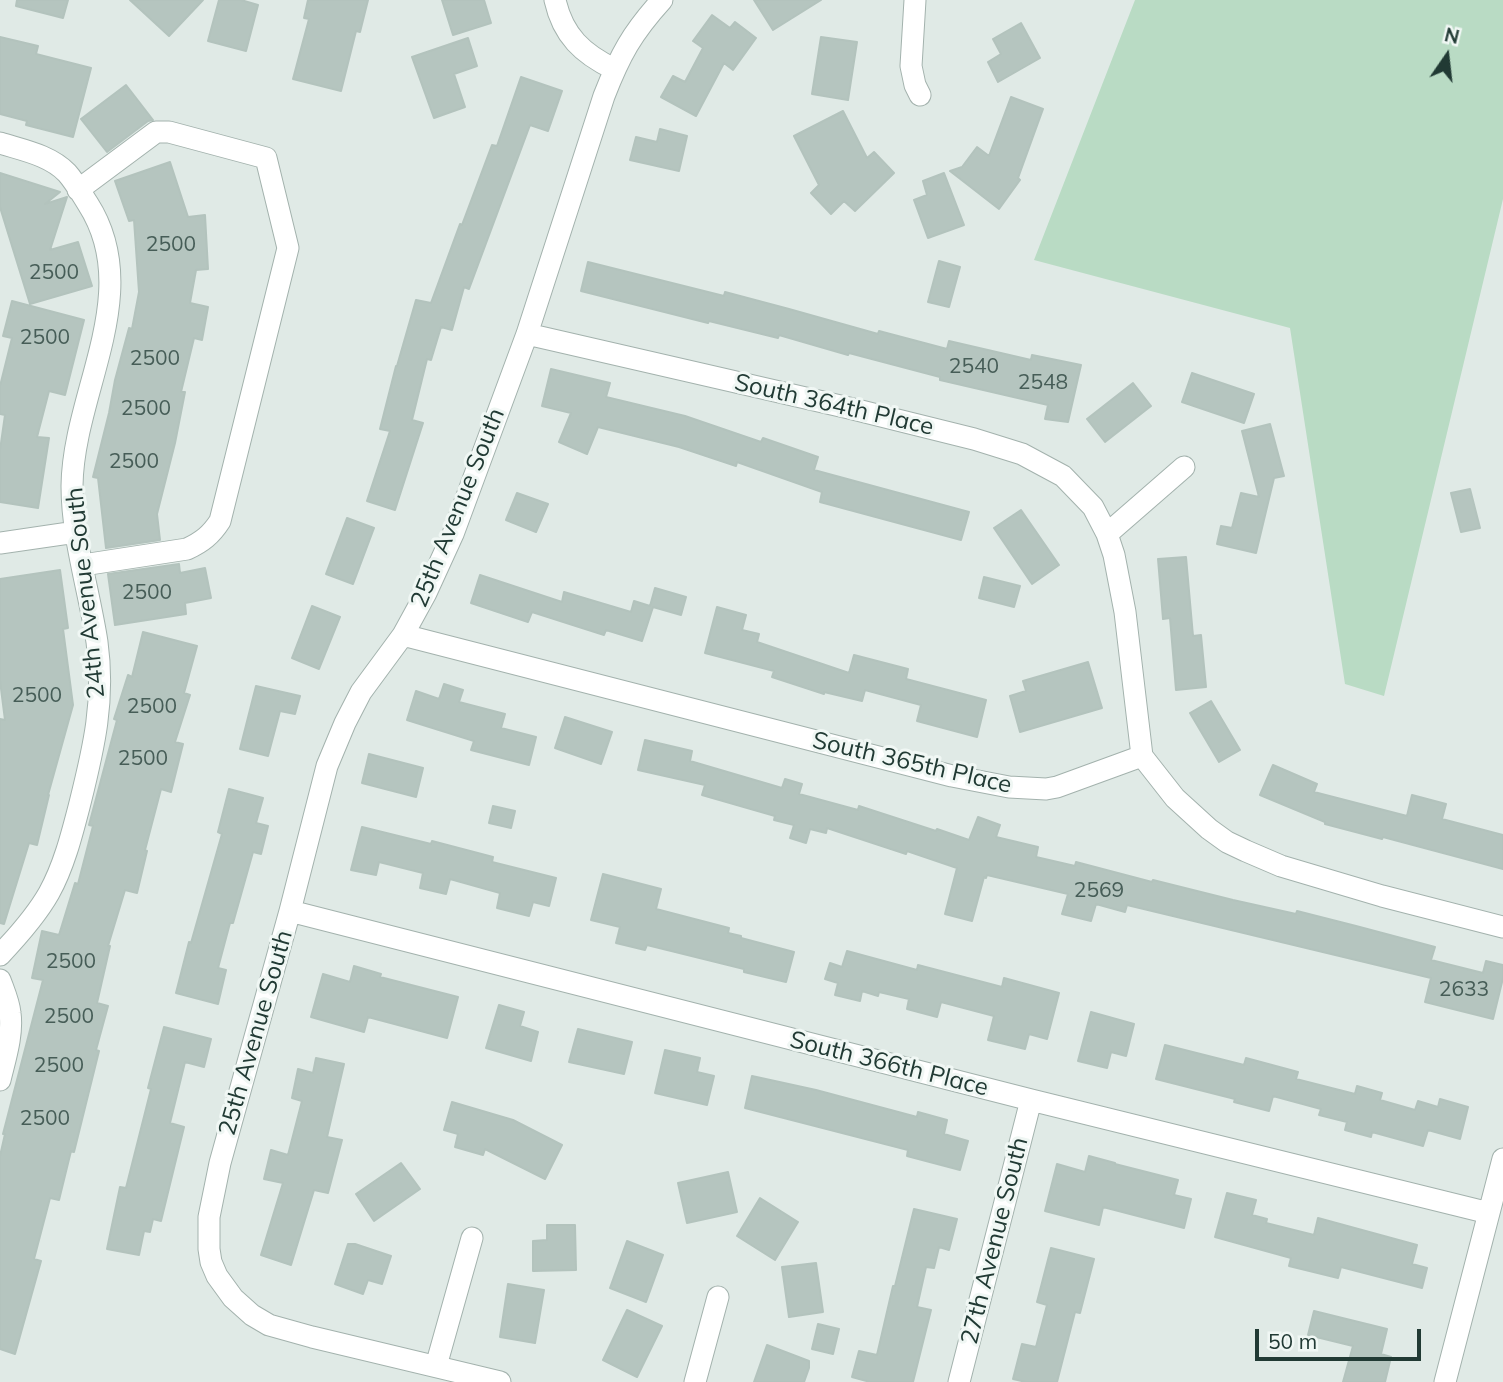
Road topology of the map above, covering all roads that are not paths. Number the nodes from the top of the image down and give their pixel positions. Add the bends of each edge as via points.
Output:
1 (555, 0) edge
2 (662, 0) edge
3 (915, 0) edge
4 (614, 69) junction
5 (920, 95) dead end
6 (0, 144) edge
7 (74, 184) junction
8 (527, 334) junction
9 (1184, 467) dead end
10 (76, 533) junction
11 (1107, 534) junction
12 (0, 543) edge
13 (83, 565) junction
14 (403, 635) junction
15 (1142, 756) junction
16 (290, 911) junction
17 (1503, 928) edge
18 (0, 955) edge
19 (0, 980) edge
20 (0, 1080) edge
21 (1031, 1100) junction
22 (1503, 1159) edge
23 (1489, 1213) junction
24 (472, 1238) dead end
25 (718, 1297) dead end
26 (436, 1366) junction
27 (500, 1382) edge
28 (695, 1382) edge
29 (959, 1382) edge
30 (1445, 1382) edge

1 - 4 street via 572,39 595,60
2 - 4 street, 25th Avenue South via 642,22
3 - 5 street via 911,66
4 - 8 street, 25th Avenue South
6 - 7 street via 46,159 65,171
7 - 10 street, 24th Avenue South via 101,229 110,283 107,317 73,469
7 - 13 street via 156,132 266,158 288,248 220,521 213,532 187,549
8 - 11 street, South 364th Place via 1003,447 1063,476 1093,507
8 - 14 street, 25th Avenue South via 453,534
9 - 11 street
10 - 12 street
10 - 13 street, 24th Avenue South
11 - 15 street, South 364th Place via 1121,582
13 - 18 street, 24th Avenue South via 100,682 93,745 77,816 54,883 33,917
14 - 15 street, South 365th Place via 1009,788 1057,787
14 - 16 street, 25th Avenue South via 361,692 327,766
15 - 17 street via 1175,798 1227,842 1281,866
16 - 21 street, South 366th Place
16 - 26 street, 25th Avenue South via 214,1187 208,1234 211,1262 233,1298 270,1325
19 - 20 street via 11,1019
21 - 23 street, South 366th Place
21 - 29 street, 27th Avenue South
22 - 23 street
23 - 30 street
24 - 26 street
25 - 28 street
26 - 27 street

